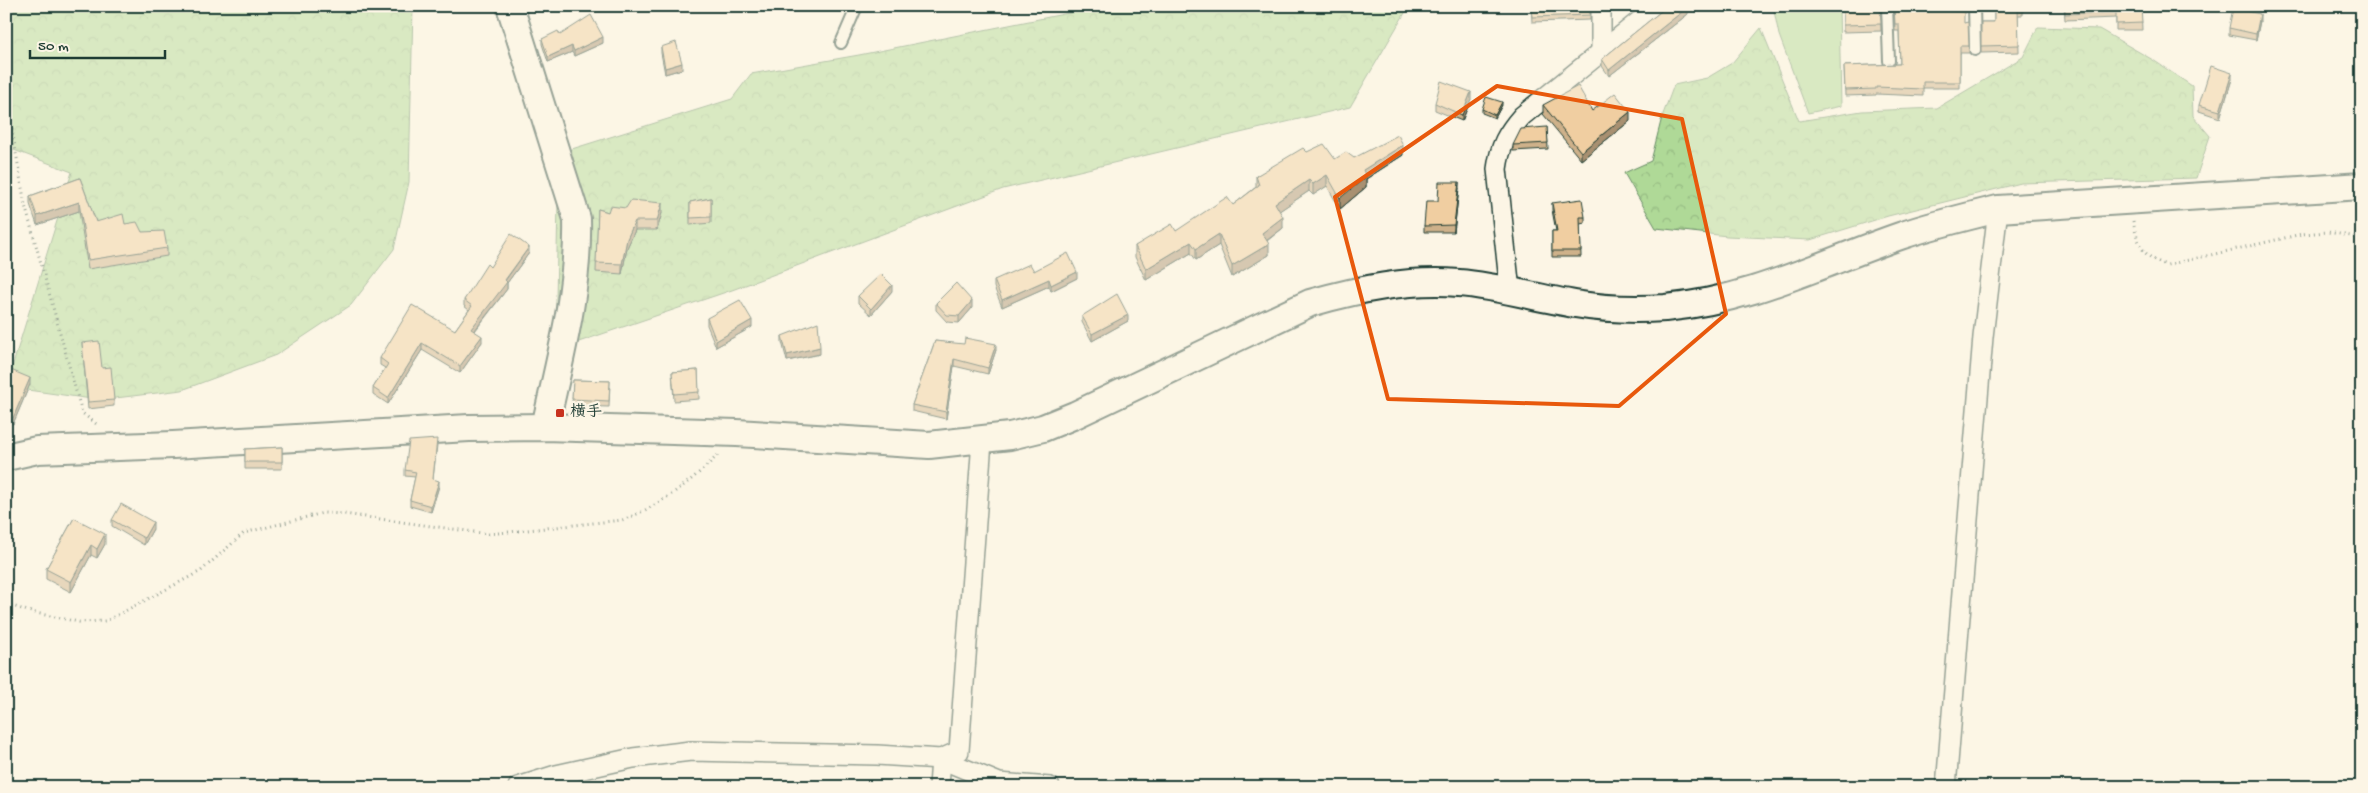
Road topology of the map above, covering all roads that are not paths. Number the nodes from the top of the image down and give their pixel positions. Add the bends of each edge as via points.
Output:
1 (510, 6) edge
2 (857, 6) edge
3 (1601, 6) edge
4 (1658, 6) edge
5 (1887, 6) edge
6 (1974, 6) edge
7 (841, 43) dead end
8 (1975, 50) dead end
9 (1600, 54) junction
10 (1889, 61) dead end
11 (2362, 186) edge
12 (1998, 209) junction
13 (1510, 291) junction
14 (545, 427) junction
15 (982, 441) junction
16 (6, 457) edge
17 (941, 759) junction
18 (518, 787) edge
19 (939, 787) edge
20 (1050, 787) edge
21 (1946, 787) edge

1 - 14 street via 576,219 575,283
2 - 7 lane
3 - 9 street
4 - 9 street
5 - 10 lane
6 - 8 lane
9 - 13 street via 1522,116 1508,131 1499,149 1497,169
11 - 12 street
12 - 13 street via 1900,236 1756,291 1699,305 1623,309 1575,304
12 - 21 street via 1983,337
13 - 15 street via 1460,283 1425,282 1389,284 1310,302 1075,415 1043,428
14 - 15 street via 737,433 929,446
14 - 16 street via 37,450
15 - 17 street via 959,751
17 - 18 street via 877,754 691,751 633,758
17 - 19 street
17 - 20 street via 999,783

